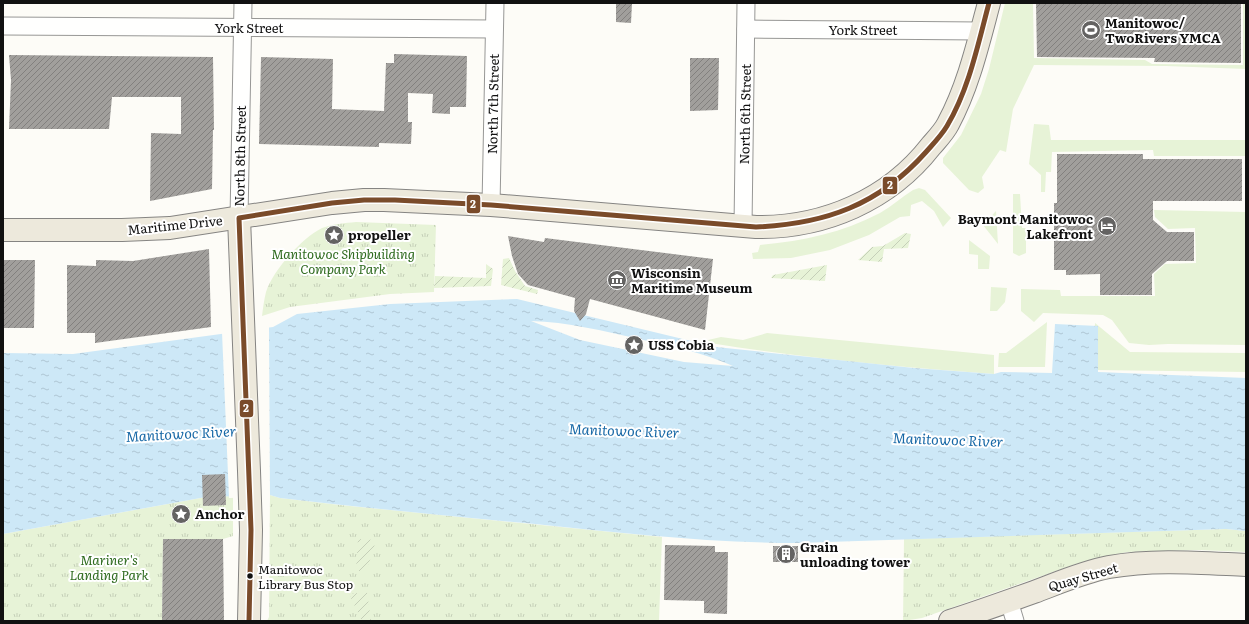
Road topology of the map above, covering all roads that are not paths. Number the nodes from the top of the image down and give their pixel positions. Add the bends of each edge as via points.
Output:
1 (243, 3) edge
2 (495, 3) edge
3 (746, 3) edge
4 (989, 3) edge
5 (3, 26) edge
6 (243, 28) junction
7 (494, 29) junction
8 (746, 29) junction
9 (981, 31) junction
10 (491, 205) junction
11 (239, 218) junction
12 (743, 226) junction
13 (3, 230) edge
14 (1246, 565) edge
15 (1012, 611) edge
16 (249, 621) edge
17 (950, 621) edge

1 - 6 street, North 8th Street
2 - 7 street, North 7th Street
3 - 8 street, North 6th Street
4 - 9 main road, Maritime Drive
5 - 6 street, York Street
6 - 7 street, York Street
6 - 11 street, North 8th Street
7 - 10 street, North 7th Street
8 - 9 street, York Street
8 - 12 street, North 6th Street
9 - 12 main road, Maritime Drive via 961,96 948,125 920,161 893,184 861,204 817,221 777,227
10 - 11 main road, Maritime Drive via 424,200 364,200
10 - 12 main road, Maritime Drive
11 - 13 main road, Maritime Drive via 170,228 133,230
11 - 16 main road, North 8th Street via 251,530
14 - 15 main road, Quay Street via 1164,563 1107,567 1077,576
15 - 17 main road, Quay Street

